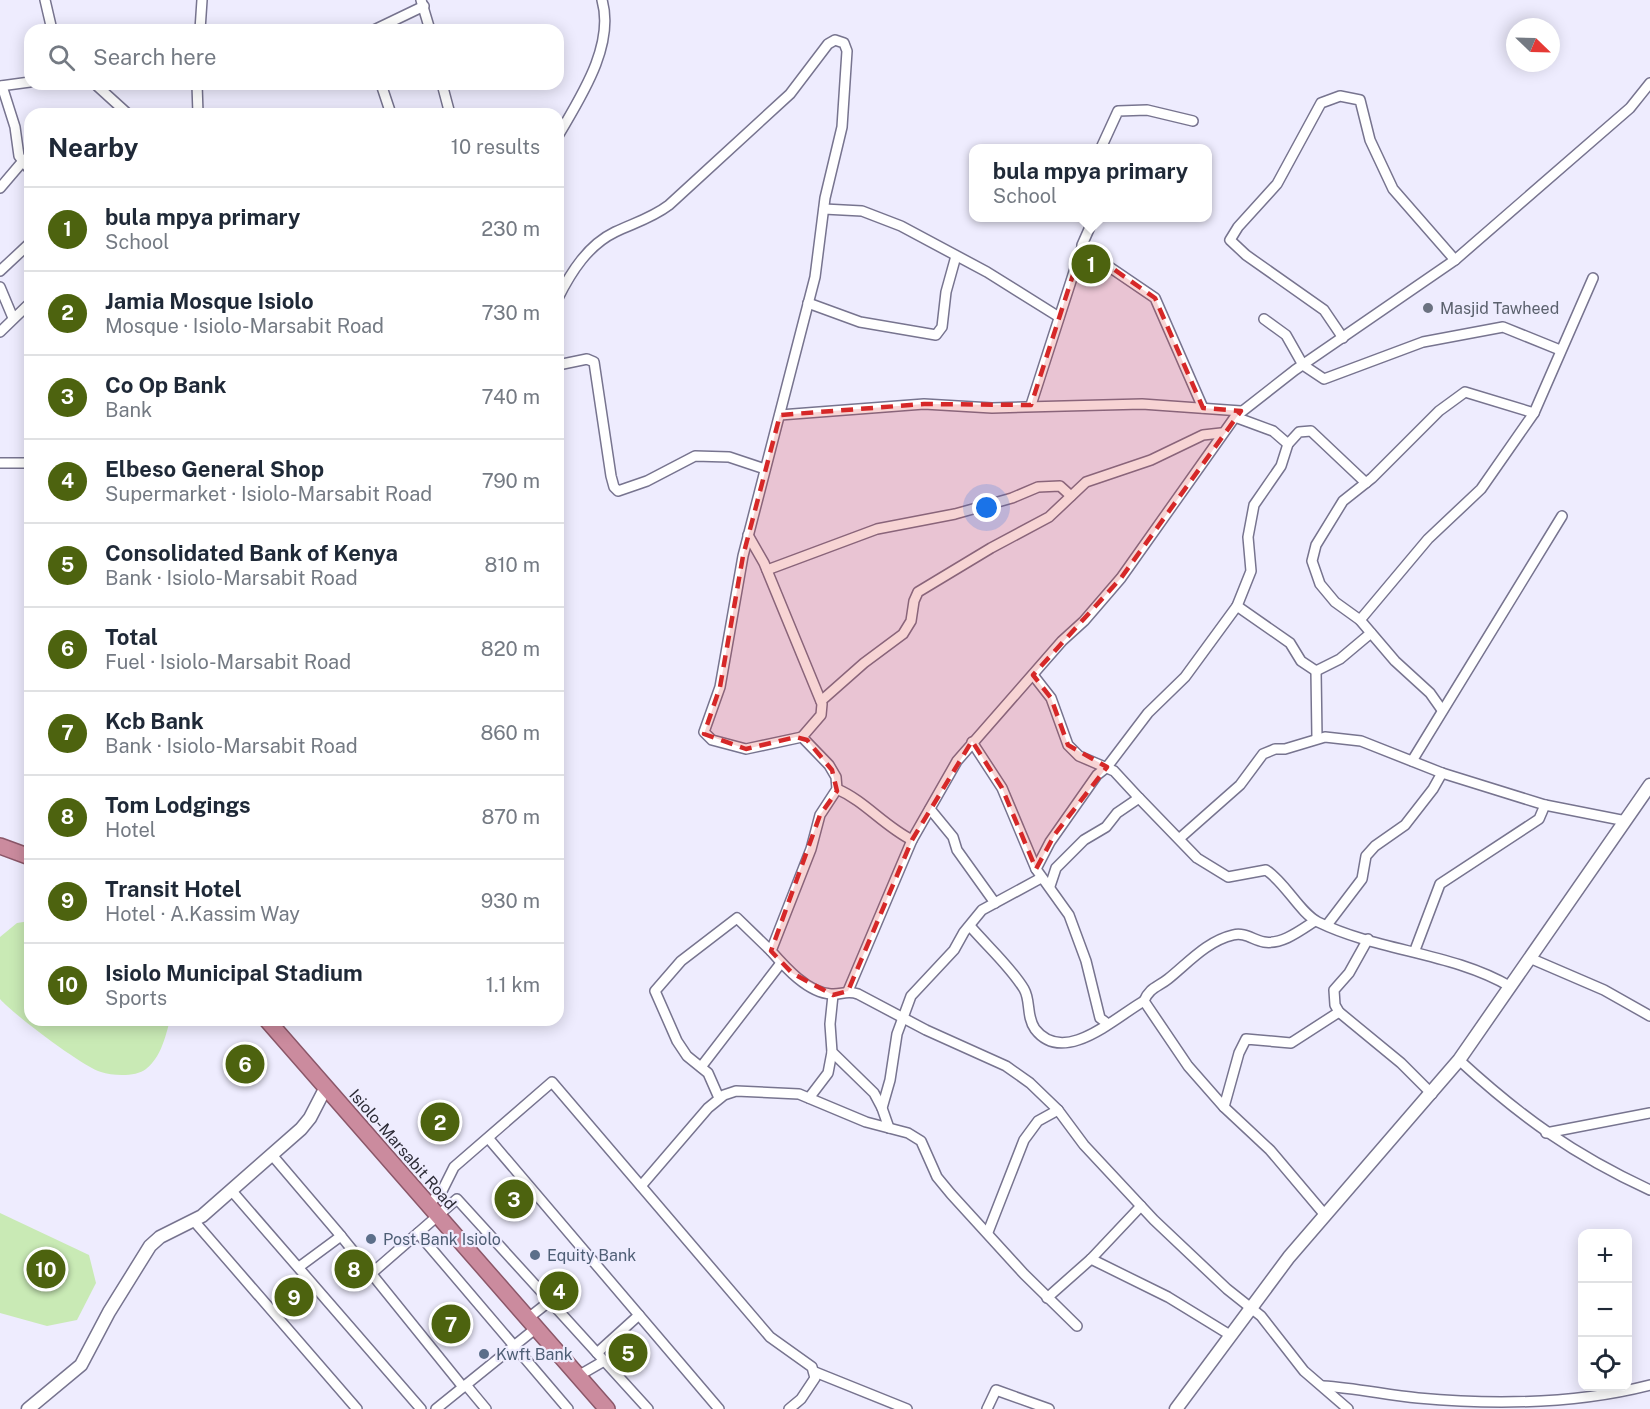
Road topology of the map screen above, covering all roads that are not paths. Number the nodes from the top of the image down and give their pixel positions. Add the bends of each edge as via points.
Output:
1 (45, 0) edge
2 (202, 0) edge
3 (602, 0) edge
4 (422, 3) edge
5 (51, 24) edge
6 (200, 24) edge
7 (385, 24) edge
8 (428, 24) edge
9 (24, 83) edge
10 (1650, 83) edge
11 (1, 86) edge
12 (102, 90) edge
13 (197, 90) edge
14 (383, 90) edge
15 (444, 90) edge
16 (121, 108) edge
17 (198, 108) edge
18 (389, 108) edge
19 (448, 108) edge
20 (1193, 121) dead end
21 (564, 126) edge
22 (1103, 144) edge
23 (23, 161) joint
24 (0, 188) edge
25 (824, 209) junction
26 (1092, 222) edge
27 (1082, 247) junction
28 (24, 249) edge
29 (956, 256) junction
30 (1455, 260) junction
31 (0, 271) edge
32 (1593, 278) dead end
33 (0, 287) edge
34 (564, 288) edge
35 (808, 303) junction
36 (24, 309) edge
37 (1059, 317) junction
38 (14, 318) junction
39 (1264, 319) dead end
40 (0, 332) edge
41 (1343, 338) junction
42 (1560, 350) junction
43 (564, 364) edge
44 (1303, 365) junction
45 (1031, 405) junction
46 (1203, 408) junction
47 (1534, 412) junction
48 (1238, 414) junction
49 (780, 415) junction
50 (1221, 432) junction
51 (1288, 444) junction
52 (0, 463) edge
53 (24, 463) edge
54 (765, 469) junction
55 (1366, 483) junction
56 (1071, 496) junction
57 (1562, 516) dead end
58 (748, 535) junction
59 (767, 570) junction
60 (1237, 606) junction
61 (1360, 620) junction
62 (1371, 633) junction
63 (1316, 671) junction
64 (1033, 675) junction
65 (821, 701) junction
66 (1442, 710) junction
67 (802, 737) junction
68 (1317, 738) junction
69 (972, 742) junction
70 (1412, 761) junction
71 (1107, 767) junction
72 (1442, 773) junction
73 (1650, 785) edge
74 (837, 789) junction
75 (1139, 798) junction
76 (1545, 805) junction
77 (930, 809) junction
78 (1626, 821) junction
79 (1180, 838) junction
80 (912, 840) junction
81 (0, 846) edge
82 (24, 855) edge
83 (1038, 874) junction
84 (1050, 886) junction
85 (995, 903) junction
86 (1315, 921) junction
87 (969, 926) junction
88 (1327, 926) junction
89 (1368, 939) junction
90 (1415, 950) junction
91 (771, 951) junction
92 (1532, 959) junction
93 (781, 963) junction
94 (1511, 987) junction
95 (848, 991) junction
96 (833, 994) junction
97 (1144, 1001) junction
98 (1339, 1012) junction
99 (902, 1016) junction
100 (1650, 1016) edge
101 (1108, 1024) junction
102 (277, 1026) edge
103 (832, 1052) junction
104 (1459, 1060) junction
105 (701, 1067) junction
106 (326, 1087) junction
107 (1432, 1094) junction
108 (719, 1098) junction
109 (810, 1098) junction
110 (1224, 1107) junction
111 (882, 1108) junction
112 (1058, 1110) junction
113 (1650, 1113) edge
114 (889, 1128) junction
115 (1546, 1133) junction
116 (489, 1139) junction
117 (272, 1155) junction
118 (641, 1186) junction
119 (231, 1190) junction
120 (1650, 1190) edge
121 (1141, 1206) junction
122 (433, 1210) junction
123 (1325, 1215) junction
124 (194, 1221) junction
125 (988, 1232) junction
126 (418, 1233) junction
127 (341, 1236) junction
128 (1091, 1259) junction
129 (299, 1267) junction
130 (372, 1273) junction
131 (1047, 1298) junction
132 (550, 1301) junction
133 (1250, 1309) junction
134 (639, 1315) junction
135 (531, 1324) junction
136 (1077, 1326) dead end
137 (1230, 1335) junction
138 (513, 1347) junction
139 (597, 1353) junction
140 (604, 1361) junction
141 (816, 1372) junction
142 (578, 1376) junction
143 (1650, 1385) edge
144 (465, 1386) junction
145 (1323, 1386) junction
146 (28, 1409) edge
147 (357, 1409) edge
148 (421, 1409) edge
149 (436, 1409) edge
150 (486, 1409) edge
151 (568, 1409) edge
152 (607, 1409) edge
153 (648, 1409) edge
154 (719, 1409) edge
155 (789, 1409) edge
156 (907, 1409) edge
157 (987, 1409) edge
158 (1049, 1409) edge
159 (1176, 1409) edge
160 (1348, 1409) edge

1 - 5 street
2 - 6 street
3 - 21 street via 606,21 598,55
4 - 7 street
4 - 8 street
9 - 11 street
10 - 30 street via 1630,108
11 - 23 street
12 - 16 street
13 - 17 street
14 - 18 street
15 - 19 street
20 - 22 street via 1147,110 1118,111
23 - 24 street
25 - 29 street via 874,215
25 - 34 street via 843,119 846,51 844,43 838,40 824,48 790,94 669,205 600,241 581,260
25 - 35 street
26 - 27 street
27 - 37 street
27 - 46 street via 1155,298
28 - 31 street
29 - 35 street via 942,327 936,335 860,322
29 - 37 street
30 - 41 street
30 - 41 street via 1393,189 1370,140 1360,100 1340,96 1321,103 1277,184 1230,240 1324,310
32 - 42 street
33 - 38 street
35 - 49 street
36 - 38 street
37 - 45 street
38 - 40 street
39 - 44 street via 1286,335
41 - 44 street
42 - 44 street via 1503,327 1423,342 1324,379
42 - 47 street
43 - 54 street via 587,359 594,362 611,476 618,491 695,456 729,457
44 - 48 street
45 - 46 street
45 - 49 street via 992,408 924,404
46 - 48 street
47 - 55 street via 1465,392 1439,411
47 - 61 street via 1481,489 1428,539
48 - 50 street
48 - 51 street via 1273,430
49 - 54 street
50 - 56 street via 1203,435 1151,460 1086,483
50 - 64 street via 1201,467 1120,578
51 - 55 street via 1299,432 1311,430
51 - 60 street via 1281,466 1254,505 1248,537 1251,571
52 - 53 street
54 - 58 street
55 - 61 street via 1343,501 1316,545 1312,561 1320,584 1335,602
56 - 59 street via 1060,486 1038,487 955,514 877,529
56 - 65 street via 1049,517 918,592 911,621 903,634
57 - 66 street
58 - 59 street
58 - 67 street via 723,673 704,734 719,743 746,749
59 - 65 street
60 - 63 street via 1290,643 1301,661
60 - 71 street via 1185,677 1148,713
61 - 62 street
62 - 63 street via 1336,662
62 - 66 street
63 - 68 street
64 - 69 street
64 - 71 street via 1051,698 1068,745 1080,756
65 - 67 street via 821,716
66 - 70 street
67 - 74 street via 829,765
68 - 70 street via 1350,738
68 - 79 street via 1263,754 1240,785
69 - 77 street
69 - 83 street via 1002,788
70 - 72 street
71 - 75 street
71 - 83 street via 1055,834
72 - 76 street
72 - 88 street via 1405,825 1366,856 1362,879
73 - 78 street
74 - 80 street
74 - 91 street via 820,815
75 - 79 street
75 - 84 street via 1117,813 1106,827 1084,840 1056,868
76 - 78 street
76 - 90 street via 1539,819 1440,884
77 - 80 street
77 - 85 street
78 - 92 street
79 - 86 street via 1197,858 1228,877 1262,869 1270,872
80 - 95 street
81 - 82 highway
83 - 84 street
83 - 85 street
84 - 101 street via 1069,915 1101,1021
85 - 87 street via 982,910
86 - 88 street
86 - 97 street via 1275,942 1240,934 1223,938 1186,961 1149,992
87 - 99 street via 954,950 917,989
87 - 101 street via 1024,989 1030,1020 1043,1036 1057,1042 1079,1042
88 - 89 street
89 - 90 street
89 - 98 street via 1349,973 1334,990
90 - 94 street via 1473,967
91 - 93 street
91 - 105 street via 737,918 681,961 655,991 677,1041
92 - 94 street
92 - 100 street via 1604,990
93 - 96 street via 810,985
93 - 105 street
94 - 104 street
95 - 96 street
95 - 99 street
96 - 103 street
97 - 101 street
97 - 110 street via 1188,1066
98 - 107 street
98 - 110 street via 1291,1043 1246,1039
99 - 111 street
99 - 112 street via 1006,1065
102 - 106 highway, Isiolo-Marsabit Road
103 - 109 street via 828,1073
103 - 111 street via 874,1093
104 - 107 street
104 - 115 street via 1516,1112
105 - 108 street via 708,1073
106 - 117 street via 304,1126
106 - 122 highway, Isiolo-Marsabit Road
107 - 123 street
108 - 109 street via 729,1092 788,1093
108 - 118 street
109 - 114 street
110 - 123 street via 1270,1150
111 - 114 street
112 - 121 street via 1084,1145
112 - 125 street via 1038,1121 1024,1140
113 - 115 street
114 - 125 street via 921,1141 937,1177
115 - 120 street via 1601,1168
116 - 118 street via 552,1082
116 - 122 street via 454,1167
116 - 134 street
117 - 119 street
117 - 127 street
118 - 141 street via 770,1337
119 - 124 street
119 - 129 street
121 - 128 street
121 - 133 street
122 - 126 street
122 - 132 street via 457,1199
122 - 135 highway, Isiolo-Marsabit Road
123 - 133 street
124 - 146 street via 150,1246 81,1365
124 - 147 street
125 - 131 street
126 - 130 street
126 - 138 street
127 - 129 street
127 - 130 street
128 - 131 street
128 - 137 street
129 - 148 street
130 - 144 street
131 - 136 street
132 - 135 street
132 - 139 street
133 - 137 street
133 - 145 street via 1266,1320 1304,1371
134 - 139 street
134 - 154 street
135 - 138 street
135 - 142 highway, Isiolo-Marsabit Road
137 - 159 street
138 - 144 street
138 - 151 street
139 - 140 street
140 - 142 street
140 - 153 street
141 - 155 street via 810,1387
141 - 156 street
142 - 152 highway, Isiolo-Marsabit Road
143 - 145 street via 1575,1398 1498,1401 1419,1398
144 - 149 street
144 - 150 street
145 - 160 street
157 - 158 street via 996,1390

